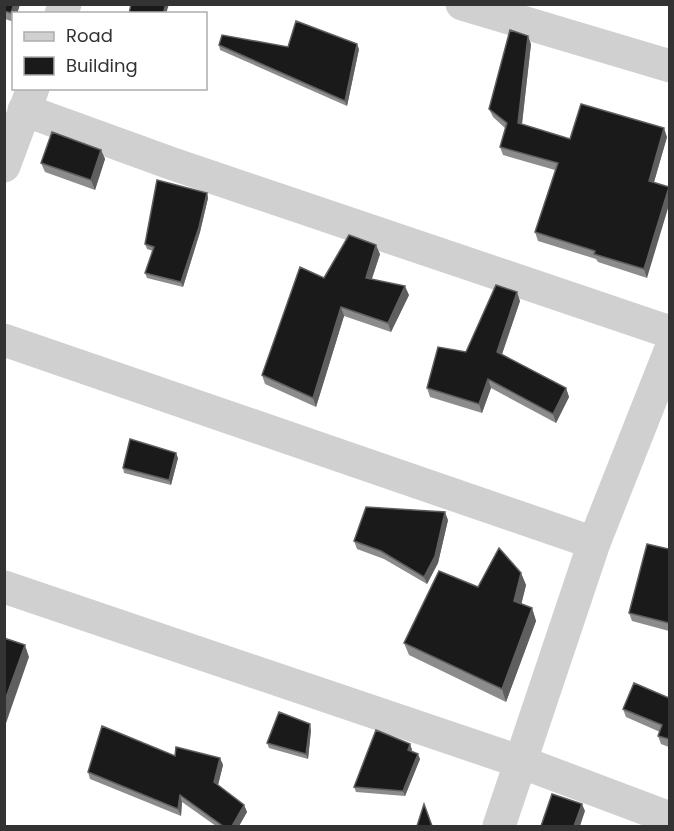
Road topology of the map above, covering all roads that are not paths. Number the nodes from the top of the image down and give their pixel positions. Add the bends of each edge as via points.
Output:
1 (462, 4) edge
2 (669, 66) edge
3 (29, 99) edge
4 (4, 166) edge
5 (669, 332) edge
6 (4, 340) edge
7 (669, 351) edge
8 (594, 543) junction
9 (4, 587) edge
10 (521, 762) junction
11 (669, 818) edge
12 (500, 826) edge

1 - 2 street
3 - 4 street
3 - 5 street via 195,172
6 - 8 street
7 - 8 street
8 - 10 street
9 - 10 street
10 - 11 street
10 - 12 street

